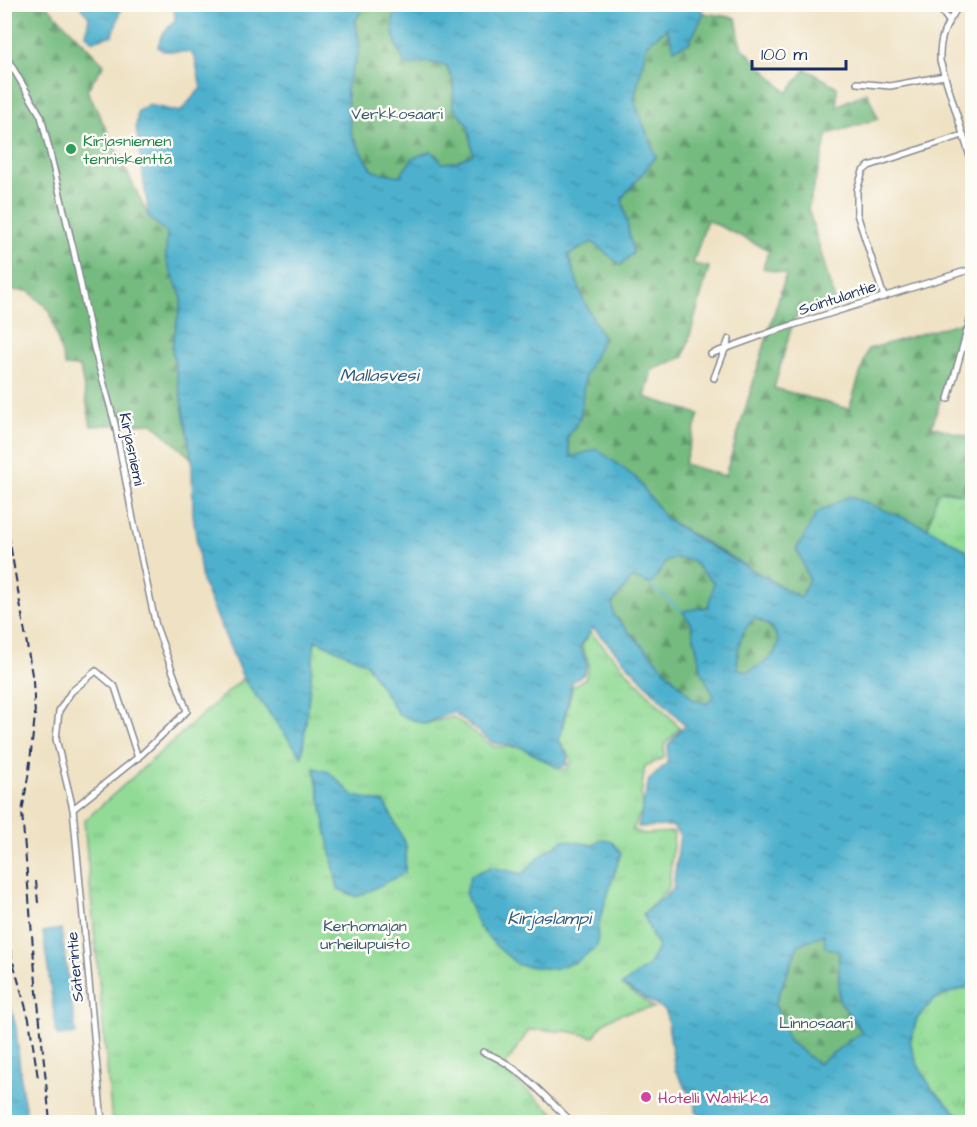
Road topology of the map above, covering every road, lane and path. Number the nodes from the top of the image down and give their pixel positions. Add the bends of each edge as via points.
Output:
1 (936, 4) edge
2 (960, 4) edge
3 (949, 21) junction
4 (4, 52) edge
5 (944, 76) junction
6 (857, 83) dead end
7 (963, 135) junction
8 (972, 164) edge
9 (972, 269) edge
10 (884, 297) junction
11 (972, 313) edge
12 (729, 339) dead end
13 (726, 350) junction
14 (711, 354) dead end
15 (714, 378) dead end
16 (948, 399) dead end
17 (138, 758) junction
18 (73, 809) junction
19 (483, 1052) dead end
20 (102, 1122) edge
21 (572, 1122) edge

1 - 3 street
2 - 3 street
3 - 5 street via 940,47
4 - 17 street, Kirjasniemi via 40,116 94,348 116,424 156,626 187,711
5 - 6 street via 890,86
5 - 7 street
7 - 8 street
7 - 10 street via 863,171 856,214
9 - 10 street, Sointulantie
10 - 13 street, Sointulantie
11 - 16 street
12 - 13 street
13 - 14 street, Sointulantie
13 - 15 street
17 - 18 street, Kirjasniemi
17 - 18 street, Säterintie via 115,687 96,671 71,692 59,711 56,739
18 - 20 street, Säterintie
19 - 21 street via 506,1063

